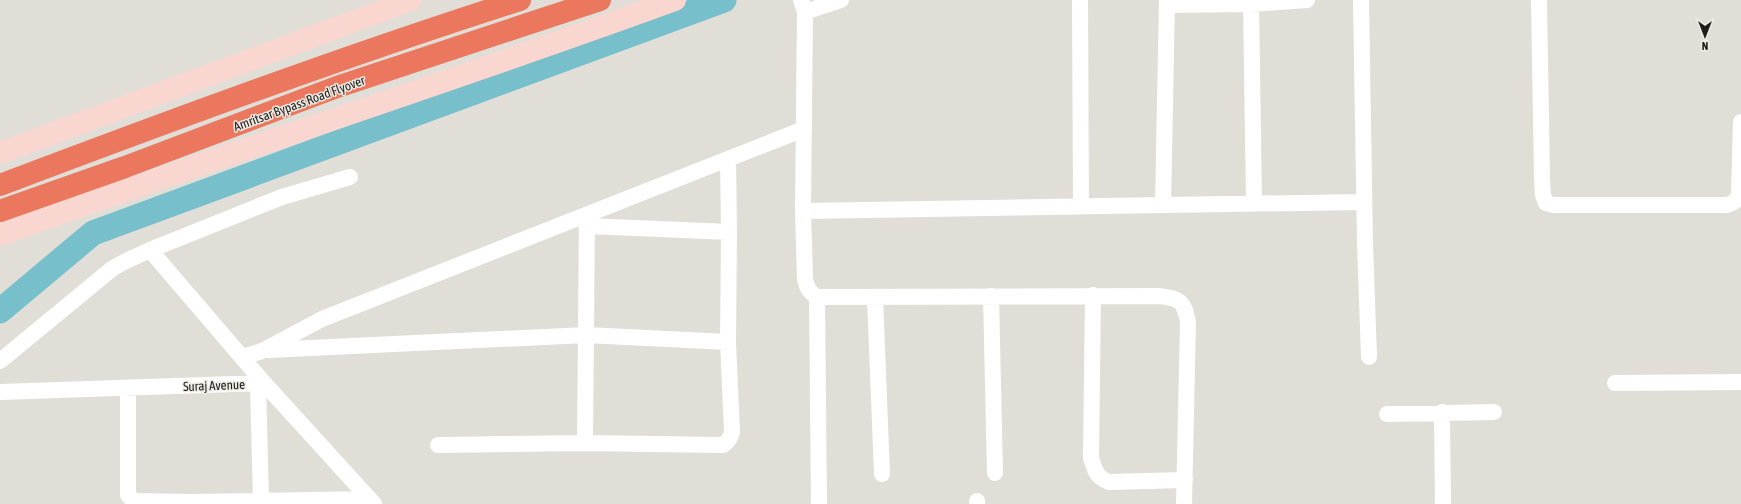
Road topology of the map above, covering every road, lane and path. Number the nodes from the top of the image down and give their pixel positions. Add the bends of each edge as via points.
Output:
1 (410, 0) edge
2 (520, 0) edge
3 (600, 0) edge
4 (675, 0) edge
5 (840, 0) edge
6 (1080, 0) edge
7 (1307, 0) edge
8 (1361, 0) edge
9 (1539, 0) edge
10 (1251, 2) edge
11 (1167, 3) edge
12 (803, 6) edge
13 (1741, 122) edge
14 (804, 129) junction
15 (0, 153) edge
16 (728, 159) junction
17 (350, 177) dead end
18 (0, 185) edge
19 (1364, 202) junction
20 (1254, 204) junction
21 (1163, 205) junction
22 (1081, 206) junction
23 (0, 211) edge
24 (804, 211) junction
25 (588, 220) junction
26 (729, 232) junction
27 (0, 235) edge
28 (150, 250) junction
29 (1093, 295) junction
30 (991, 296) junction
31 (817, 297) junction
32 (875, 297) junction
33 (586, 335) junction
34 (728, 342) junction
35 (262, 351) junction
36 (243, 357) junction
37 (1369, 357) dead end
38 (0, 361) edge
39 (1741, 382) edge
40 (261, 383) junction
41 (1615, 383) dead end
42 (128, 388) junction
43 (0, 392) edge
44 (1442, 412) junction
45 (1494, 412) dead end
46 (1387, 414) dead end
47 (585, 443) junction
48 (438, 445) dead end
49 (995, 473) dead end
50 (882, 474) dead end
51 (1185, 480) junction
52 (261, 501) junction
53 (372, 501) edge
54 (191, 503) edge
55 (819, 504) edge
56 (1184, 504) edge
57 (1443, 504) edge

1 - 15 street
2 - 18 highway, Amritsar Bypass Road Flyover via 440,25
3 - 23 highway, Amritsar Bypass Road Flyover via 337,88
4 - 27 street via 522,56
5 - 12 street
6 - 22 street
7 - 10 street
8 - 19 street
9 - 13 street via 1542,195 1546,203 1554,206 1733,203 1739,194
10 - 11 street
10 - 20 street
11 - 21 street
12 - 14 street
14 - 16 street
14 - 24 street
16 - 25 street
16 - 26 street
17 - 28 street via 282,197
19 - 20 street
19 - 37 street
20 - 21 street
21 - 22 street
22 - 24 street
24 - 31 street via 805,279 810,292
25 - 26 street
25 - 33 street
25 - 35 street via 322,319
26 - 34 street
28 - 36 street
28 - 38 street via 113,268
29 - 30 street
29 - 51 street via 1170,297 1180,300 1185,307 1188,322
29 - 51 street via 1092,458 1095,471 1099,478 1109,482
30 - 32 street
30 - 49 street
31 - 32 street
31 - 55 street
32 - 50 street
33 - 34 street
33 - 35 street
33 - 47 street
34 - 47 street via 732,432 730,440 726,443
35 - 36 street
36 - 40 street
39 - 41 street
40 - 42 street, Suraj Avenue
40 - 52 street
40 - 53 street, Suraj Avenue
42 - 43 street, Suraj Avenue
42 - 54 street via 128,495 137,502
44 - 45 street
44 - 46 street
44 - 57 street
47 - 48 street
51 - 56 street
52 - 53 street
52 - 54 street

